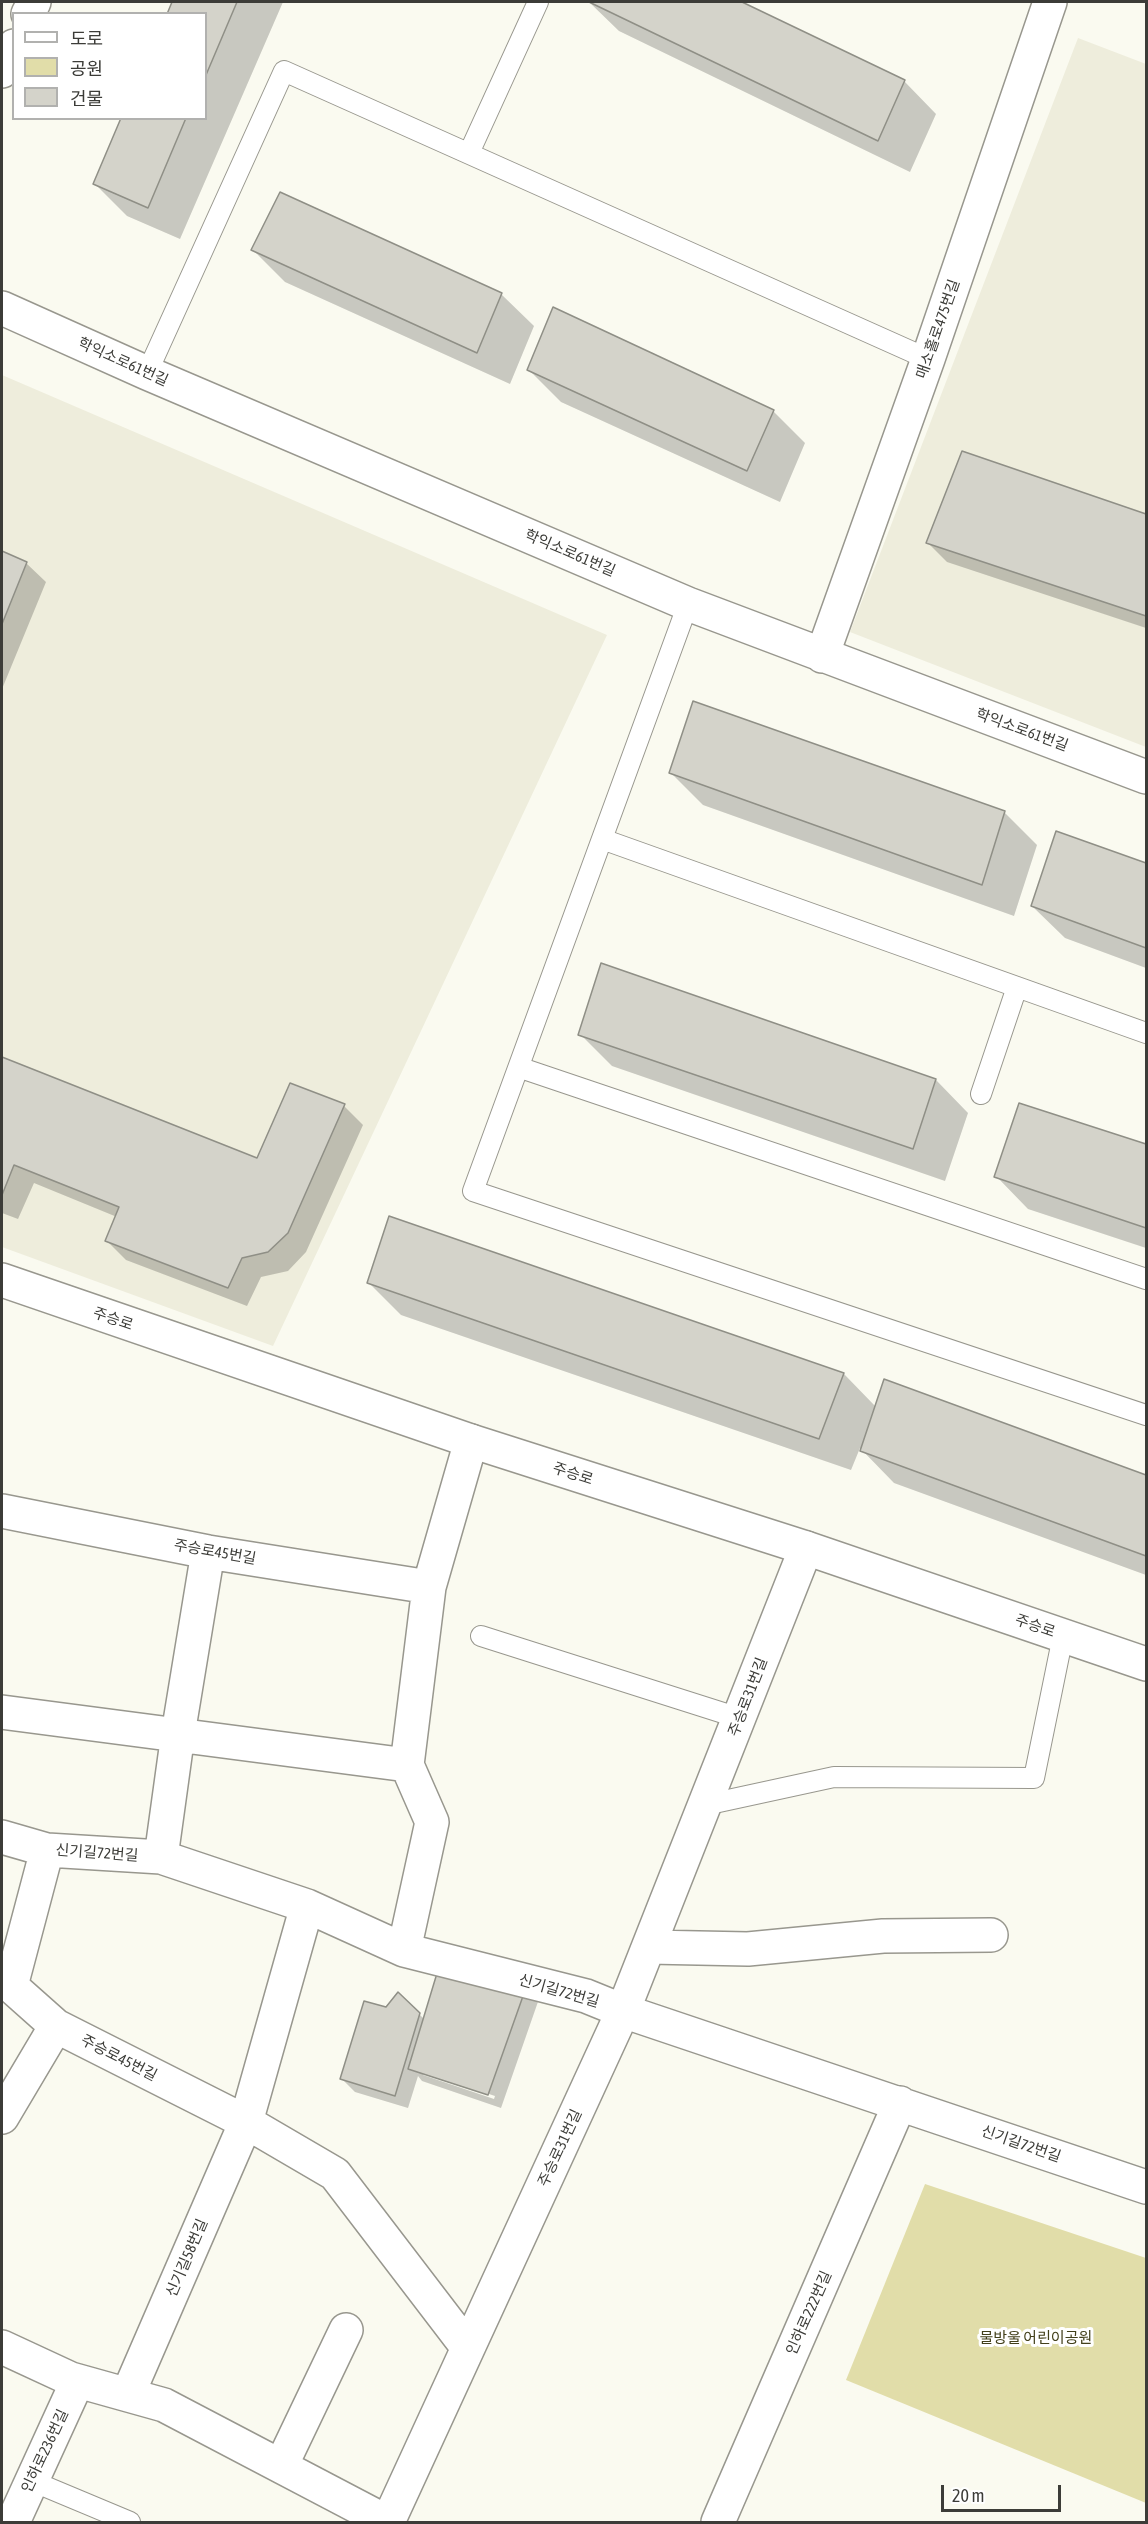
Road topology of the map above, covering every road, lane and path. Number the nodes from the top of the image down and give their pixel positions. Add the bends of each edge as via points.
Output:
1 (538, 2) edge
2 (1050, 2) edge
3 (12, 50) edge
4 (2, 71) edge
5 (469, 153) junction
6 (2, 308) edge
7 (928, 359) junction
8 (147, 373) junction
9 (688, 604) junction
10 (822, 656) junction
11 (1146, 777) edge
12 (602, 839) junction
13 (1017, 987) junction
14 (1146, 1033) edge
15 (521, 1068) dead end
16 (981, 1094) dead end
17 (1146, 1279) edge
18 (2, 1281) edge
19 (1146, 1415) edge
20 (471, 1441) junction
21 (2, 1511) edge
22 (806, 1548) junction
23 (208, 1552) junction
24 (429, 1587) junction
25 (481, 1636) dead end
26 (1063, 1636) junction
27 (1146, 1664) edge
28 (2, 1712) edge
29 (739, 1718) junction
30 (178, 1734) junction
31 (407, 1765) junction
32 (705, 1805) junction
33 (2, 1837) edge
34 (47, 1850) junction
35 (161, 1857) junction
36 (307, 1906) junction
37 (991, 1935) dead end
38 (650, 1947) junction
39 (404, 1950) junction
40 (6, 1984) edge
41 (623, 2011) junction
42 (56, 2026) junction
43 (900, 2103) junction
44 (2, 2117) edge
45 (246, 2122) junction
46 (1146, 2187) edge
47 (346, 2330) dead end
48 (2, 2347) edge
49 (468, 2348) junction
50 (71, 2379) junction
51 (128, 2394) junction
52 (281, 2466) junction
53 (32, 2481) junction
54 (339, 2511) edge
55 (13, 2523) edge
56 (130, 2523) edge
57 (388, 2523) edge
58 (718, 2523) edge

1 - 5 lane
2 - 7 street, 매소홀로475번길
3 - 4 street
5 - 7 lane
5 - 8 lane via 284,71
6 - 8 street, 학익소로61번길
7 - 10 street, 매소홀로475번길
8 - 9 street, 학익소로61번길
9 - 10 street, 학익소로61번길
9 - 12 lane
10 - 11 street, 학익소로61번길
12 - 13 lane
12 - 19 lane via 473,1191
13 - 14 lane
13 - 16 lane
15 - 17 lane
18 - 20 street, 주승로
20 - 22 street, 주승로
20 - 24 street
21 - 23 street, 주승로45번길
22 - 26 street, 주승로
22 - 29 street, 주승로31번길
23 - 24 street, 주승로45번길
23 - 30 street
24 - 31 street
25 - 29 lane
26 - 27 street, 주승로
26 - 32 lane via 1034,1778 834,1777
28 - 30 street
29 - 32 street, 주승로31번길
30 - 31 street
30 - 35 street
31 - 39 street via 432,1821
32 - 38 street, 주승로31번길
33 - 34 street, 신기길72번길
34 - 35 street, 신기길72번길
34 - 40 street
35 - 36 street, 신기길72번길
36 - 39 street, 신기길72번길
36 - 45 street, 신기길58번길
37 - 38 street via 883,1936 748,1949
38 - 41 street, 주승로31번길
39 - 41 street, 신기길72번길 via 586,1996
40 - 42 street, 주승로45번길
41 - 43 street, 신기길72번길
41 - 49 street, 주승로31번길
42 - 44 street
42 - 45 street, 주승로45번길
43 - 46 street, 신기길72번길
43 - 58 street, 인하로222번길
45 - 49 street, 주승로45번길 via 335,2174
45 - 51 street, 신기길58번길
47 - 52 street
48 - 50 street
49 - 57 street, 주승로31번길
50 - 51 street
50 - 53 street, 인하로236번길 via 72,2393
51 - 52 street via 164,2405
52 - 54 street
53 - 55 street, 인하로236번길
53 - 56 lane
54 - 57 street

